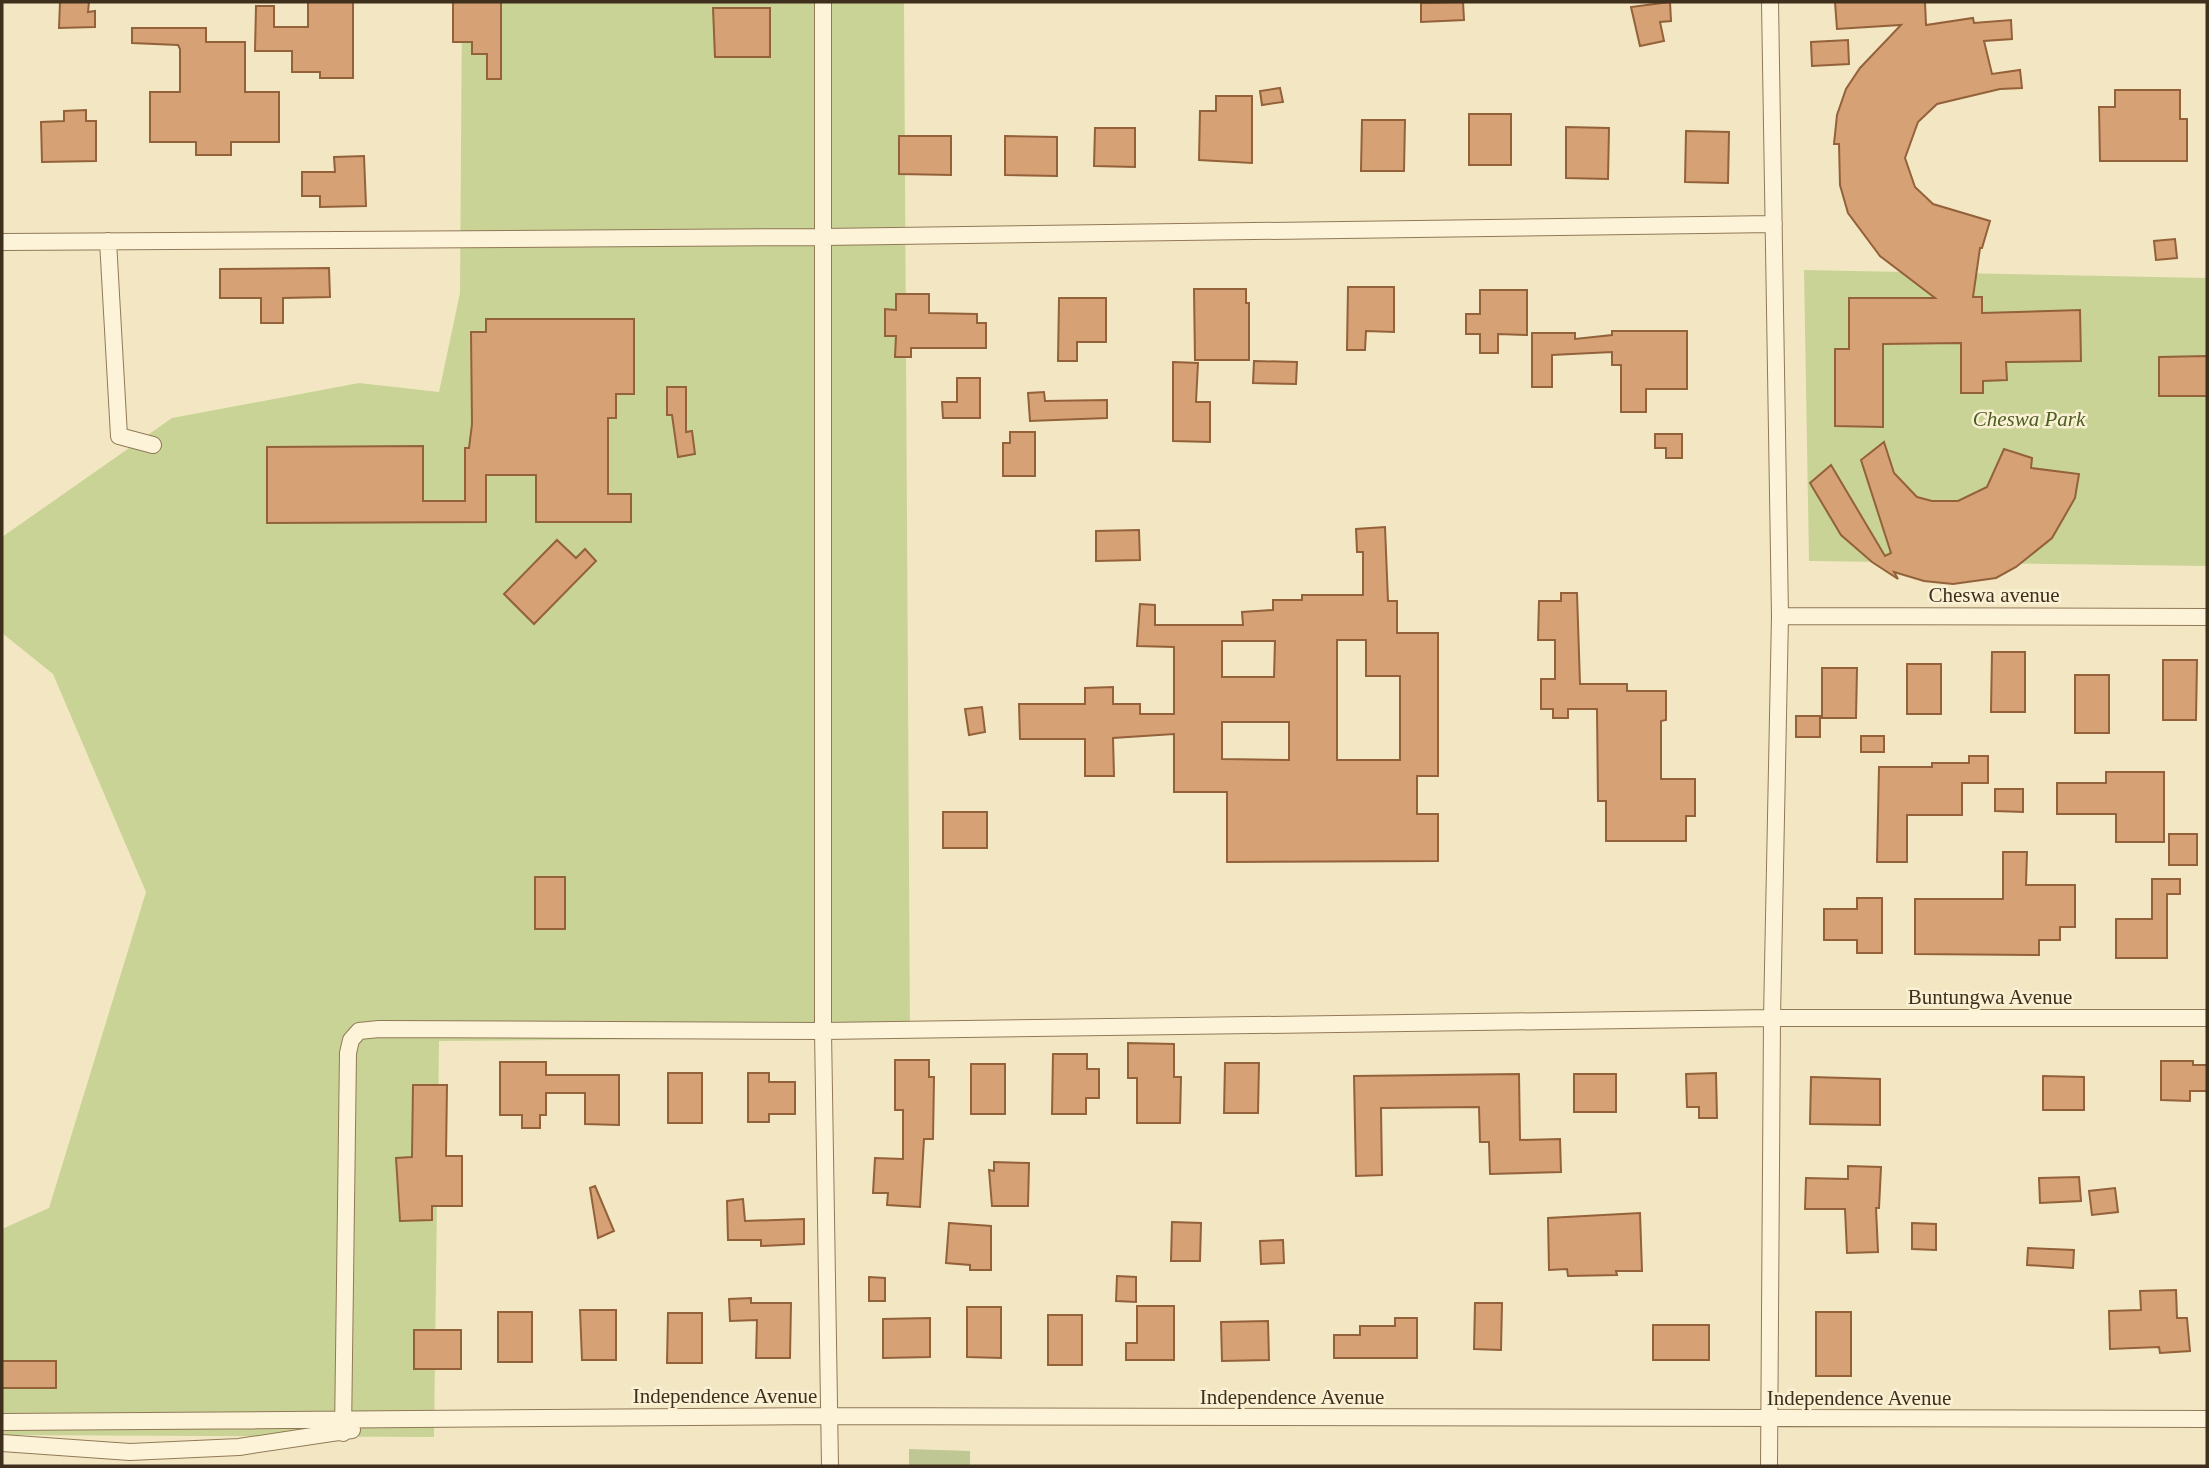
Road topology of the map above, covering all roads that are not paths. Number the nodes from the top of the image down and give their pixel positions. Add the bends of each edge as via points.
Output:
1 (823, 2) edge
2 (1770, 2) edge
3 (1774, 224) junction
4 (823, 237) junction
5 (108, 241) junction
6 (2, 242) edge
7 (153, 445) dead end
8 (1780, 616) junction
9 (2207, 617) edge
10 (1772, 1018) junction
11 (2207, 1018) edge
12 (823, 1031) junction
13 (830, 1416) junction
14 (1769, 1419) junction
15 (2207, 1419) edge
16 (2, 1422) edge
17 (94, 1422) junction
18 (342, 1426) junction
19 (2, 1443) edge
20 (93, 1450) junction
21 (830, 1466) edge
22 (1769, 1466) edge

1 - 4 street
2 - 3 street
3 - 4 street
3 - 8 street
4 - 5 street
4 - 12 street
5 - 6 street
5 - 7 street via 119,436
8 - 9 street, Cheswa avenue
8 - 10 street
10 - 11 street, Buntungwa Avenue
10 - 12 street, Buntungwa Avenue
10 - 14 street
12 - 13 street
12 - 18 street, Buntungwa Avenue via 359,1031 348,1053
13 - 14 street, Independence Avenue
13 - 18 street, Independence Avenue via 377,1420
13 - 21 street
14 - 15 street, Independence Avenue
14 - 22 street
16 - 17 street
17 - 18 street
17 - 20 street
18 - 20 street via 239,1447
19 - 20 street

